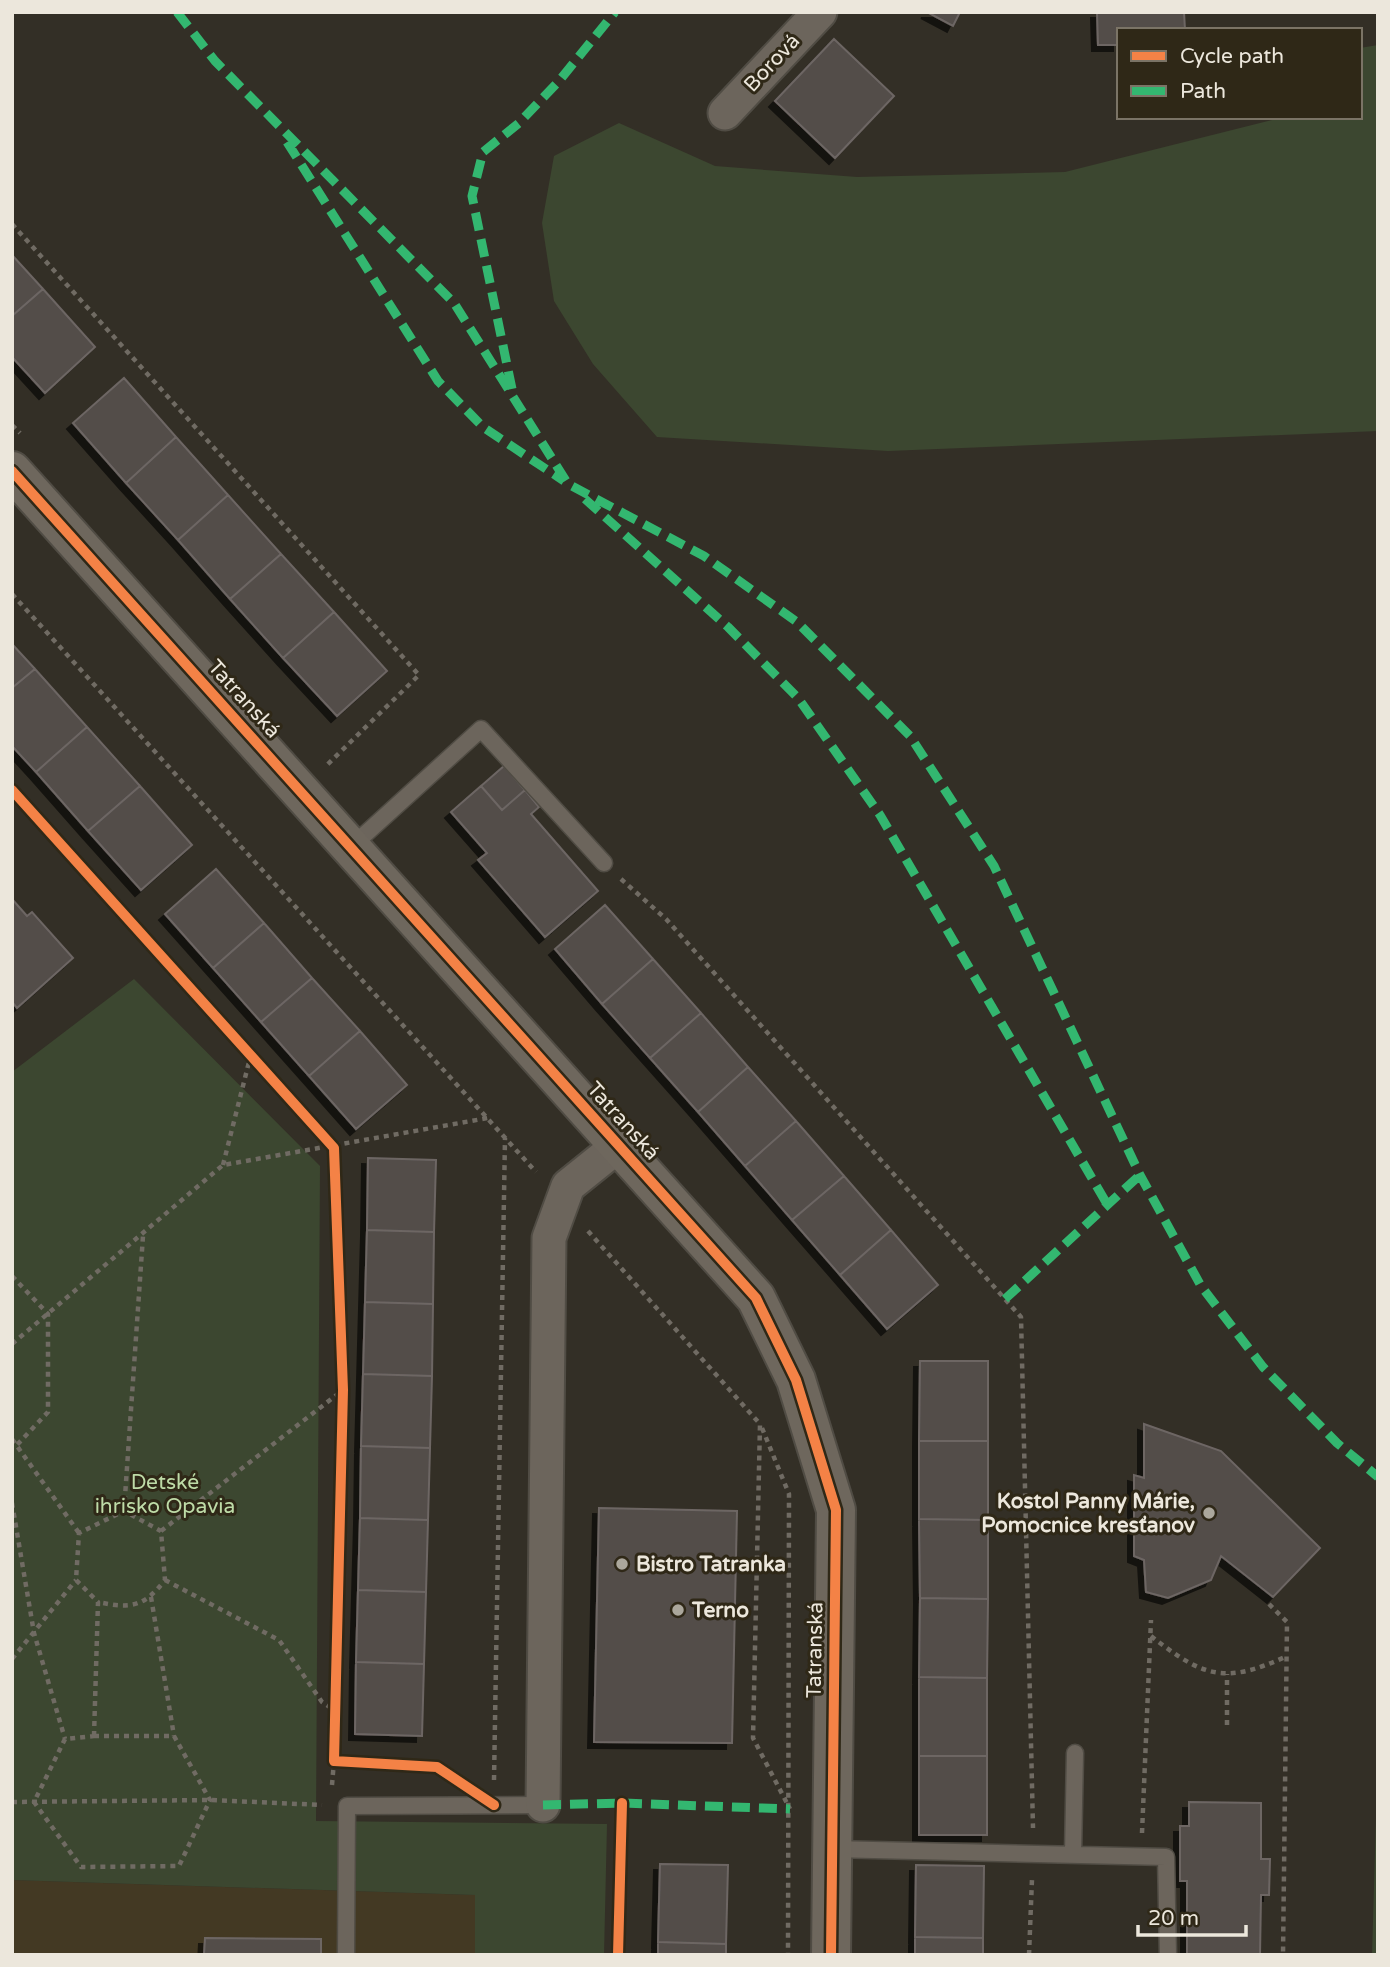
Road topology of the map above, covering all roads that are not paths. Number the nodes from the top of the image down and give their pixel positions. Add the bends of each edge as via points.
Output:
1 (820, 12) edge
2 (725, 113) dead end
3 (12, 471) edge
4 (351, 847) junction
5 (604, 863) road end
6 (620, 1145) junction
7 (1075, 1753) dead end
8 (543, 1805) joint
9 (832, 1849) junction
10 (1073, 1854) junction
11 (346, 1955) edge
12 (831, 1955) edge
13 (1168, 1955) edge

1 - 2 street, Borová
3 - 4 street, Tatranská
4 - 5 lane via 481,729
4 - 6 street, Tatranská
6 - 8 street, Tatranská via 568,1186 549,1238
6 - 9 street, Tatranská via 756,1298 796,1380 820,1450 836,1510
7 - 10 lane
8 - 11 lane via 347,1806
9 - 10 lane
9 - 12 street, Tatranská
10 - 13 lane via 1166,1857

